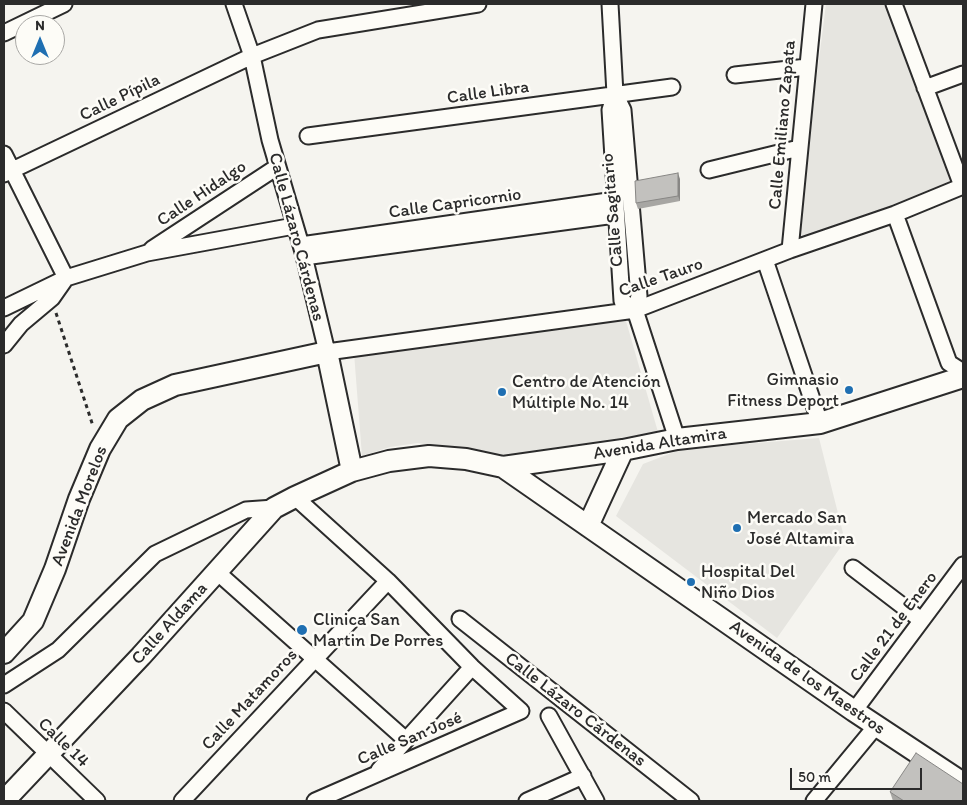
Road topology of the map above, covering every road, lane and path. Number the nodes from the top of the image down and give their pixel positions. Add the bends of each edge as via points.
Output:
1 (64, 4) edge
2 (234, 4) edge
3 (478, 4) edge
4 (610, 4) edge
5 (814, 4) edge
6 (894, 4) edge
7 (4, 33) edge
8 (252, 56) junction
9 (807, 67) junction
10 (963, 74) edge
11 (735, 75) dead end
12 (672, 87) dead end
13 (925, 88) junction
14 (615, 94) junction
15 (308, 136) dead end
16 (799, 148) junction
17 (4, 154) edge
18 (277, 167) junction
19 (710, 170) dead end
20 (7, 173) edge
21 (963, 186) edge
22 (615, 208) junction
23 (895, 214) junction
24 (294, 226) junction
25 (790, 250) junction
26 (302, 251) junction
27 (147, 253) junction
28 (765, 260) junction
29 (66, 278) junction
30 (52, 298) junction
31 (4, 308) edge
32 (635, 310) junction
33 (4, 345) edge
34 (327, 352) junction
35 (963, 372) edge
36 (963, 377) edge
37 (820, 423) junction
38 (677, 440) junction
39 (100, 449) junction
40 (623, 450) junction
41 (503, 467) junction
42 (352, 471) junction
43 (295, 496) junction
44 (274, 508) junction
45 (588, 526) junction
46 (963, 565) edge
47 (853, 568) dead end
48 (217, 572) junction
49 (388, 581) junction
50 (460, 619) dead end
51 (921, 620) junction
52 (4, 653) edge
53 (313, 659) junction
54 (472, 667) junction
55 (4, 685) edge
56 (4, 711) edge
57 (521, 712) joint
58 (854, 712) junction
59 (548, 716) dead end
60 (876, 726) junction
61 (406, 740) junction
62 (48, 756) junction
63 (375, 774) junction
64 (583, 776) junction
65 (963, 783) edge
66 (4, 801) edge
67 (97, 801) edge
68 (182, 801) edge
69 (315, 801) edge
70 (527, 801) edge
71 (596, 801) edge
72 (691, 801) edge
73 (814, 801) edge

1 - 7 street
2 - 8 street, Calle Lázaro Cárdenas
3 - 8 street, Calle Pípila via 318,30
4 - 14 street, Calle Sagitario
5 - 9 street, Calle Emiliano Zapata
6 - 13 street
8 - 18 street, Calle Lázaro Cárdenas
8 - 20 street, Calle Pípila
9 - 11 street
9 - 16 street, Calle Emiliano Zapata
10 - 13 street
12 - 14 street, Calle Libra
13 - 21 street
14 - 15 street, Calle Libra
14 - 22 street, Calle Sagitario via 610,110
14 - 32 street, Calle Sagitario via 623,110 639,296
16 - 19 street
16 - 25 street, Calle Emiliano Zapata
17 - 20 street
18 - 24 street, Calle Lázaro Cárdenas
18 - 27 street, Calle Hidalgo
20 - 29 street
21 - 23 street, Calle Tauro
22 - 26 street, Calle Capricornio
22 - 32 street, Calle Sagitario via 622,301
23 - 25 street, Calle Tauro
23 - 35 street via 949,363
24 - 26 street, Calle Lázaro Cárdenas
24 - 27 street, Calle Hidalgo
25 - 28 street, Calle Tauro
26 - 34 street, Calle Lázaro Cárdenas
27 - 29 street, Calle Hidalgo
28 - 32 street, Calle Tauro
28 - 37 street
29 - 30 street
29 - 31 street, Calle Hidalgo
30 - 33 street via 21,324
30 - 39 path
32 - 34 street, Calle Tauro
32 - 38 street
34 - 39 main road, Avenida Morelos via 174,384 142,400 118,419
34 - 42 main road, Calle Lázaro Cárdenas
36 - 37 main road, Avenida Altamira
37 - 38 main road, Avenida Altamira
38 - 40 main road, Avenida Altamira
39 - 52 main road, Avenida Morelos via 33,621
40 - 41 main road, Avenida Altamira
40 - 45 main road
41 - 42 main road, Avenida Altamira via 430,456 389,461
41 - 45 main road, Avenida de los Maestros
42 - 43 main road, Calle Aldama
43 - 44 main road, Calle Aldama
43 - 49 street, Calle Lázaro Cárdenas
44 - 48 main road, Calle Aldama
44 - 55 street via 246,510 155,554 58,650
45 - 58 main road, Avenida de los Maestros
46 - 51 street, Calle 21 de Enero
47 - 51 street
48 - 53 street
48 - 62 main road, Calle Aldama
49 - 53 street, Calle Matamoros
49 - 54 street, Calle Lázaro Cárdenas
50 - 72 street, Calle Lázaro Cárdenas
51 - 58 street, Calle 21 de Enero
53 - 61 street
53 - 68 street, Calle Matamoros
54 - 57 street, Calle Lázaro Cárdenas
54 - 61 street
56 - 62 street, Calle 14
57 - 63 street, Calle San José
58 - 60 main road, Avenida de los Maestros
59 - 64 street
60 - 65 main road, Avenida de los Maestros
60 - 73 street
61 - 63 street
62 - 66 main road, Calle Aldama
62 - 67 street, Calle 14
63 - 69 street, Calle San José
64 - 70 street
64 - 71 street

